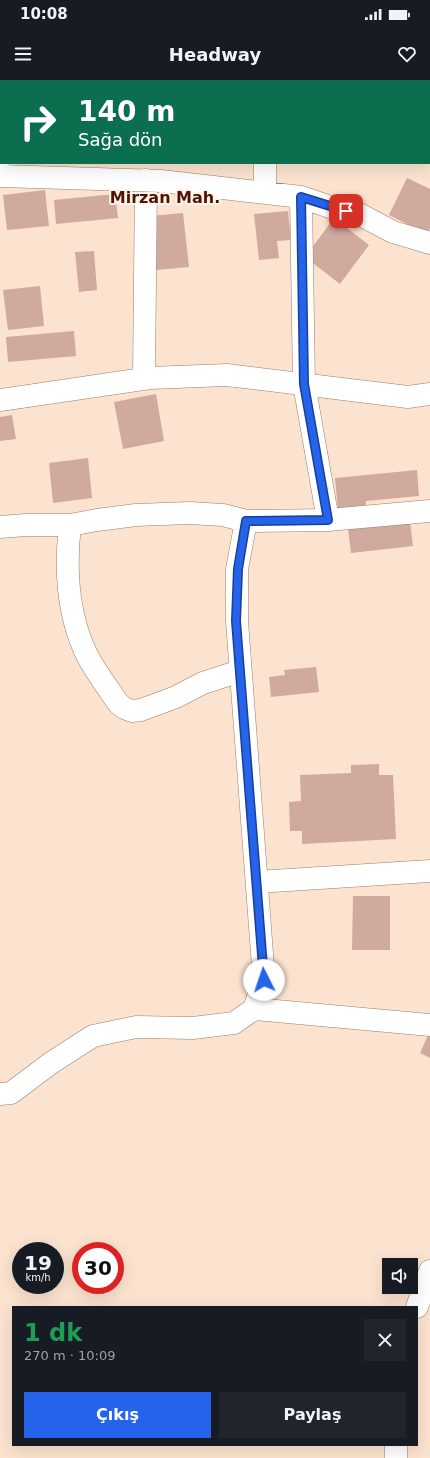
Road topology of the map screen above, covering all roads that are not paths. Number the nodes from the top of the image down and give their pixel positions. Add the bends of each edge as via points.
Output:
1 (265, 164) edge
2 (0, 176) edge
3 (146, 180) junction
4 (265, 193) junction
5 (301, 197) junction
6 (430, 243) edge
7 (144, 378) junction
8 (304, 384) junction
9 (430, 394) edge
10 (0, 400) edge
11 (430, 511) edge
12 (328, 520) junction
13 (246, 521) junction
14 (70, 525) junction
15 (0, 527) edge
16 (240, 671) junction
17 (430, 871) edge
18 (257, 882) junction
19 (254, 1009) junction
20 (430, 1025) edge
21 (0, 1094) edge
22 (430, 1271) edge
23 (417, 1306) edge
24 (396, 1446) edge
25 (396, 1458) edge

1 - 4 street
2 - 3 street
3 - 4 street
3 - 7 street
4 - 5 street
5 - 6 street via 359,214 393,232
5 - 8 street
7 - 8 street via 227,375
7 - 10 street
8 - 9 street via 408,396
8 - 12 street
11 - 12 street
12 - 13 street
13 - 14 street via 223,514 190,513 136,515
13 - 16 street via 238,569 236,621
14 - 15 street
14 - 16 street via 67,567 73,612 86,652 118,703 132,711 141,710 176,697 203,683
16 - 18 street
17 - 18 street
18 - 19 street via 264,980
19 - 20 street
19 - 21 street via 234,1023 194,1028 136,1027 93,1036 11,1093
22 - 23 street
24 - 25 street

